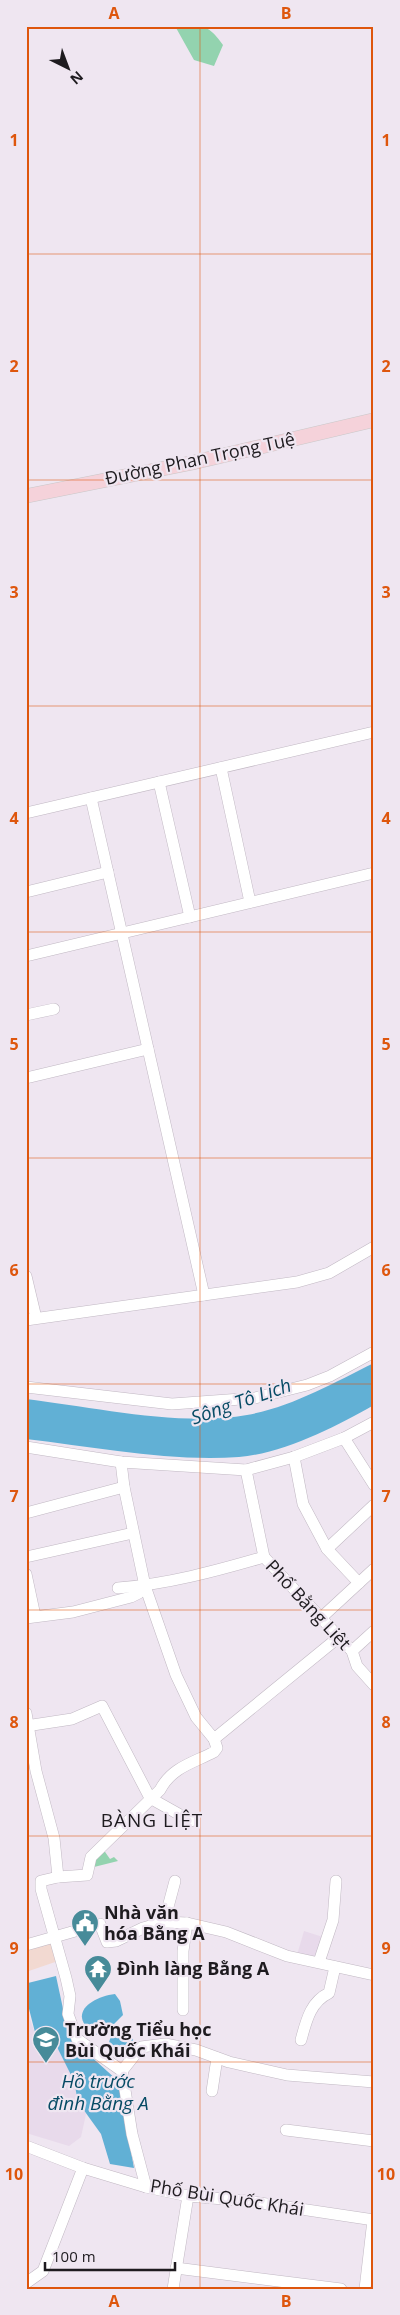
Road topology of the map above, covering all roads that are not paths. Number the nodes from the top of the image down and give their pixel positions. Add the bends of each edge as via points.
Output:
1 (374, 420) edge
2 (26, 496) edge
3 (374, 732) edge
4 (221, 768) junction
5 (159, 782) junction
6 (91, 798) junction
7 (26, 813) edge
8 (108, 872) junction
9 (374, 873) edge
10 (26, 892) edge
11 (254, 901) junction
12 (190, 917) junction
13 (123, 933) junction
14 (26, 956) edge
15 (54, 1009) dead end
16 (26, 1015) edge
17 (148, 1049) junction
18 (26, 1078) edge
19 (374, 1248) edge
20 (26, 1276) edge
21 (204, 1295) junction
22 (31, 1319) edge
23 (374, 1352) edge
24 (26, 1387) edge
25 (374, 1422) edge
26 (344, 1438) junction
27 (26, 1447) edge
28 (294, 1457) junction
29 (121, 1462) junction
30 (369, 1469) edge
31 (246, 1470) junction
32 (374, 1485) edge
33 (124, 1488) junction
34 (374, 1505) edge
35 (26, 1513) edge
36 (133, 1533) junction
37 (327, 1549) junction
38 (26, 1557) edge
39 (264, 1557) junction
40 (374, 1568) edge
41 (26, 1574) edge
42 (359, 1583) junction
43 (144, 1586) junction
44 (118, 1588) dead end
45 (31, 1617) edge
46 (322, 1617) junction
47 (374, 1631) edge
48 (339, 1637) junction
49 (352, 1651) junction
50 (374, 1685) edge
51 (26, 1713) edge
52 (28, 1726) edge
53 (214, 1740) junction
54 (31, 1772) edge
55 (150, 1798) junction
56 (191, 1821) dead end
57 (58, 1877) junction
58 (175, 1881) dead end
59 (336, 1881) dead end
60 (164, 1922) junction
61 (186, 1923) junction
62 (54, 1937) junction
63 (27, 1943) edge
64 (319, 1962) junction
65 (335, 1966) junction
66 (374, 1975) edge
67 (183, 2010) dead end
68 (301, 2040) dead end
69 (217, 2058) junction
70 (122, 2071) junction
71 (374, 2082) edge
72 (212, 2091) dead end
73 (286, 2130) dead end
74 (374, 2140) edge
75 (26, 2146) edge
76 (83, 2168) junction
77 (146, 2187) junction
78 (188, 2196) junction
79 (374, 2220) edge
80 (176, 2268) junction
81 (26, 2284) edge
82 (173, 2289) edge
83 (342, 2289) edge
84 (365, 2289) edge

1 - 2 main road, Đường Phan Trọng Tuệ via 191,464
3 - 4 street
4 - 5 street
4 - 11 street
5 - 6 street
5 - 12 street
6 - 7 street
6 - 8 street
8 - 10 street
8 - 13 street
9 - 11 street
11 - 12 street
12 - 13 street
13 - 14 street
13 - 17 street
15 - 16 street
17 - 18 street
17 - 21 street
19 - 21 street via 329,1273 297,1282
20 - 22 street
21 - 22 street
23 - 24 street via 308,1385 255,1398 172,1404
25 - 26 street
26 - 28 street
26 - 30 street
27 - 29 street
28 - 31 street
28 - 37 street via 303,1504
29 - 31 street
29 - 33 street
30 - 32 street
31 - 39 street
33 - 35 street
33 - 36 street
34 - 37 street
36 - 38 street
36 - 43 street
37 - 42 street
39 - 43 street, Phố Bằng Liệt
39 - 46 street, Phố Bằng Liệt
40 - 42 street
41 - 45 street
42 - 46 street
43 - 44 street
43 - 45 street, Phố Bằng Liệt via 132,1598 73,1612
43 - 53 street via 176,1675 196,1717
46 - 48 street, Phố Bằng Liệt
47 - 49 street
48 - 49 street, Phố Bằng Liệt
48 - 53 street
49 - 50 street, Phố Bằng Liệt via 357,1666
51 - 52 street
52 - 54 street
52 - 55 street via 72,1719 102,1706
53 - 55 street via 217,1748 214,1752 182,1766
54 - 57 street via 54,1838
55 - 56 street
55 - 57 street via 91,1857 86,1875
57 - 62 street via 41,1882
58 - 60 street
59 - 64 street via 333,1920
60 - 61 street
60 - 62 street via 116,1941 107,1942 100,1924
61 - 64 street via 226,1932 287,1956
61 - 67 street
62 - 63 street
62 - 70 street via 70,1996 68,2014 77,2039
64 - 65 street
65 - 66 street
65 - 68 street via 329,1993 310,2010
69 - 70 street via 165,2044 141,2047
69 - 71 street via 288,2075
69 - 72 street
70 - 77 street via 132,2134
73 - 74 street
75 - 76 street, Phố Bùi Quốc Khái
76 - 77 street, Phố Bùi Quốc Khái
76 - 81 street via 43,2271
77 - 78 street, Phố Bùi Quốc Khái
78 - 79 street, Phố Bùi Quốc Khái
78 - 80 street
79 - 84 street
80 - 82 street
80 - 83 street

